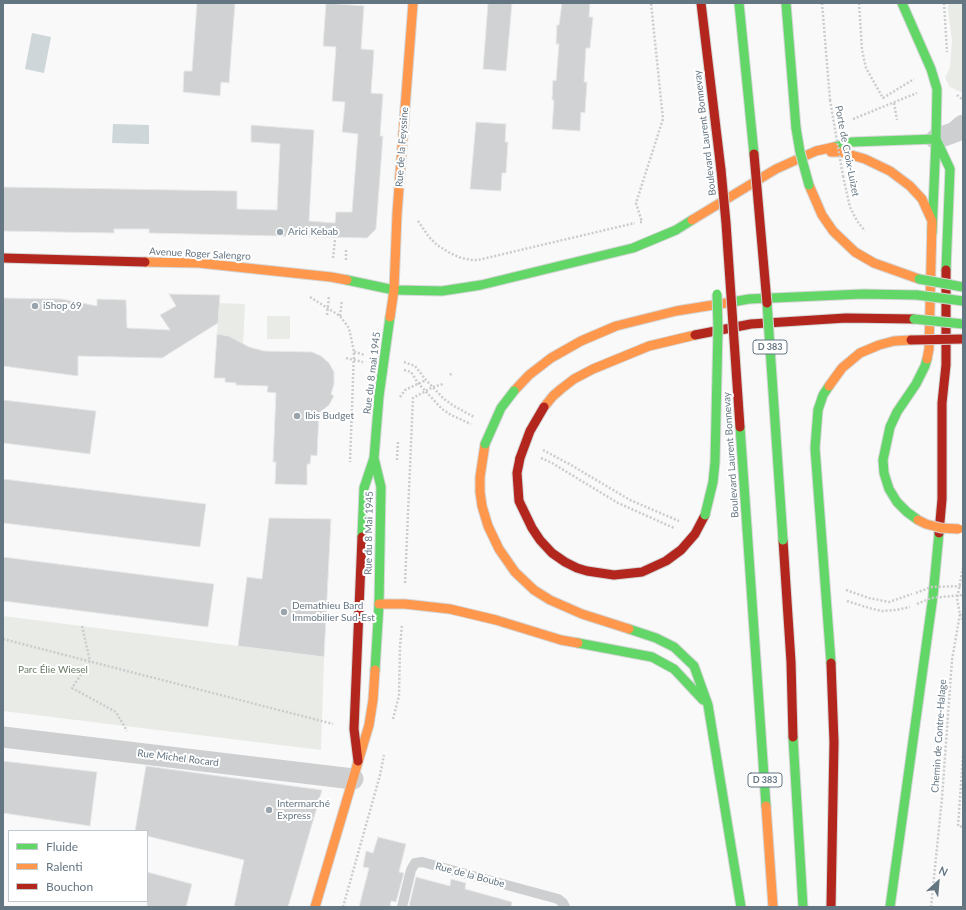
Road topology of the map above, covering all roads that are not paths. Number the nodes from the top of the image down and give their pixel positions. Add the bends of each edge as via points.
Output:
1 (413, 3) edge
2 (701, 3) edge
3 (739, 3) edge
4 (786, 3) edge
5 (902, 3) edge
6 (963, 124) edge
7 (936, 139) junction
8 (816, 151) junction
9 (726, 223) junction
10 (932, 233) junction
11 (718, 241) dead end
12 (3, 258) edge
13 (716, 284) dead end
14 (963, 287) edge
15 (394, 290) junction
16 (963, 301) edge
17 (963, 324) edge
18 (963, 340) edge
19 (374, 458) junction
20 (963, 528) edge
21 (369, 600) junction
22 (708, 705) junction
23 (3, 737) edge
24 (355, 770) junction
25 (315, 907) edge
26 (402, 907) edge
27 (565, 907) edge
28 (741, 907) edge
29 (773, 907) edge
30 (803, 907) edge
31 (831, 907) edge
32 (890, 907) edge

1 - 15 main road, Rue de la Feyssine via 397,214
2 - 9 main road, Boulevard Laurent Bonnevay / D 383, bridge
3 - 30 main road, D 383, bridge via 764,273 783,540
4 - 14 main road, bridge via 800,152 809,185 822,216 833,231 855,252 881,266 919,279
5 - 7 main road via 937,89
6 - 7 street via 955,132
7 - 8 main road, Avenue Roger Salengro via 852,142
7 - 10 main road
7 - 32 main road via 950,169 946,365 942,403 942,499 933,596
8 - 10 main road via 841,152 865,159 890,171 922,199 932,221
8 - 15 main road, Avenue Roger Salengro via 776,169 676,230 633,248 481,285 442,290
9 - 11 main road
9 - 29 main road, Boulevard Laurent Bonnevay / D 383, bridge
10 - 20 main road, bridge via 929,349 925,366 890,427 883,460 884,473 897,502 918,520 941,528
12 - 15 main road, Avenue Roger Salengro via 200,263 331,277
13 - 17 main road, bridge via 717,381 715,462 705,515 695,534 681,550 666,561 642,572 601,574 582,570 565,562 552,553 532,528 519,501 517,473 530,431 553,396 574,379 649,346 677,339 751,324 846,318 914,319
15 - 19 main road, Rue du 8 mai 1945 via 379,396
16 - 22 main road, bridge via 917,295 863,294 750,299 676,311 616,326 581,341 551,358 529,375 501,408 485,444 480,492 488,526 514,572 550,600 582,614 656,638 674,647 694,666
18 - 31 main road, bridge via 911,340 879,344 860,353 842,368 823,395 818,410 815,448 831,661 834,742
19 - 21 main road, Rue du 8 Mai 1945 via 381,487
19 - 21 main road, Rue du 8 Mai 1945 via 364,488
21 - 22 main road via 450,609 561,640 652,657 674,669
21 - 24 main road, Rue du 8 Mai 1945 via 354,729
21 - 24 main road, Rue du 8 Mai 1945 via 372,700 369,725
22 - 28 main road
23 - 24 street, Rue Michel Rocard
24 - 25 main road, Rue du 8 Mai 1945
26 - 27 lane, Rue de la Boube via 411,870 415,863 422,862 558,899

